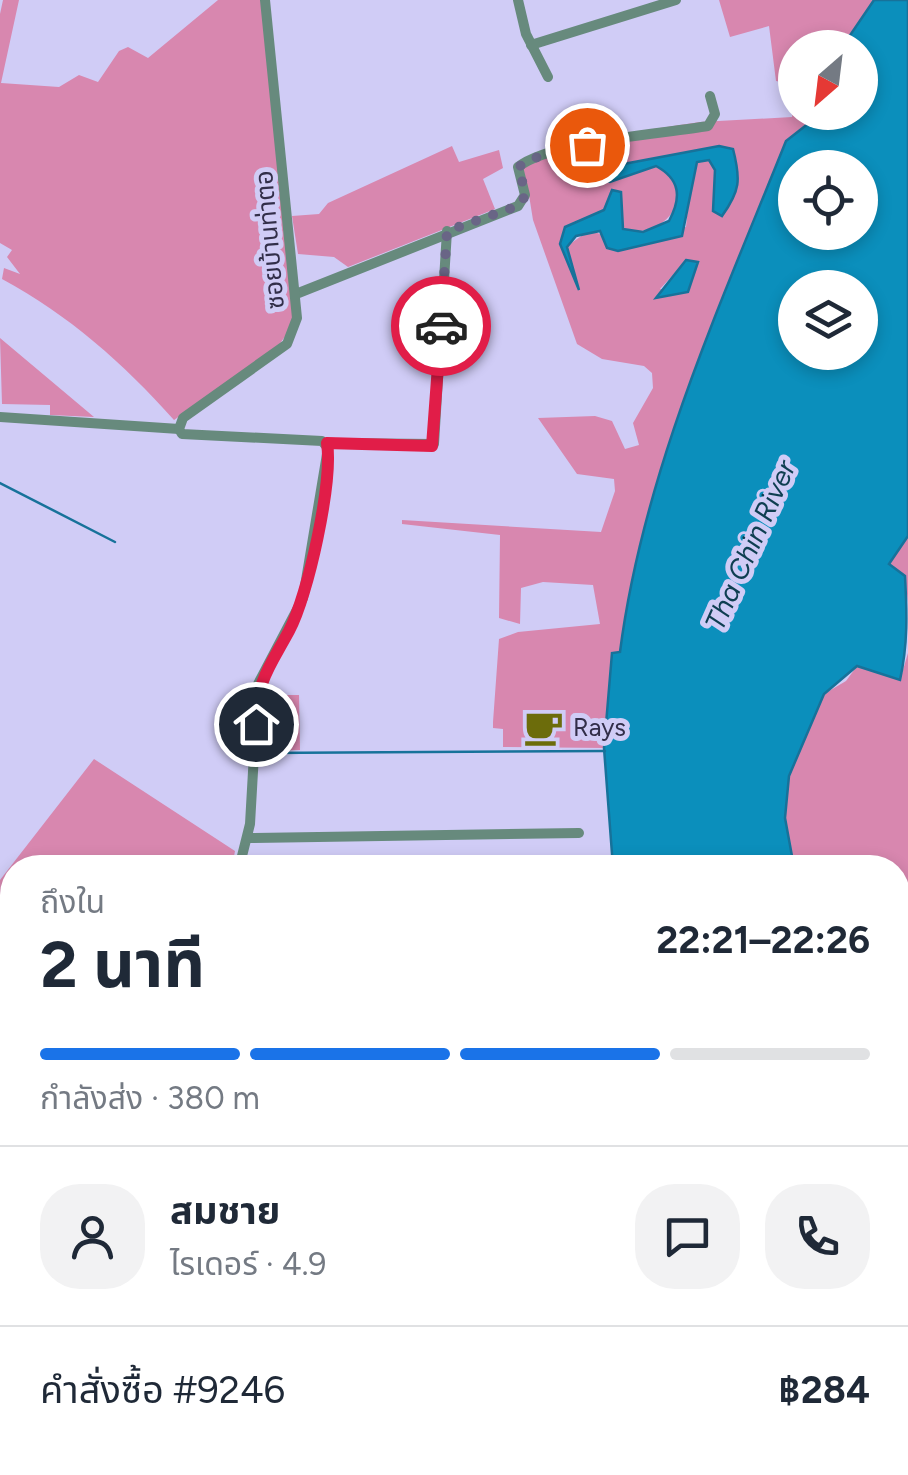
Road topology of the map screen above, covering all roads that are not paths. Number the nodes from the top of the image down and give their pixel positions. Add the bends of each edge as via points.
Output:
1 (265, 0) edge
2 (518, 0) edge
3 (676, 0) edge
4 (531, 44) junction
5 (548, 77) dead end
6 (710, 96) dead end
7 (447, 231) junction
8 (296, 294) junction
9 (2, 414) edge
10 (179, 430) junction
11 (327, 443) junction
12 (580, 833) dead end
13 (248, 838) junction
14 (243, 855) edge

1 - 8 street, ซอยบ้านท่าตอ
2 - 4 street
3 - 4 street
4 - 5 street
6 - 7 street via 715,114 708,126 528,158 518,167 526,195 518,206
7 - 8 street
7 - 11 street via 434,444
8 - 10 street, ซอยบ้านท่าตอ via 297,318 287,344 182,418
9 - 10 street
10 - 11 street
11 - 13 street via 303,598 258,684
12 - 13 street
13 - 14 street

